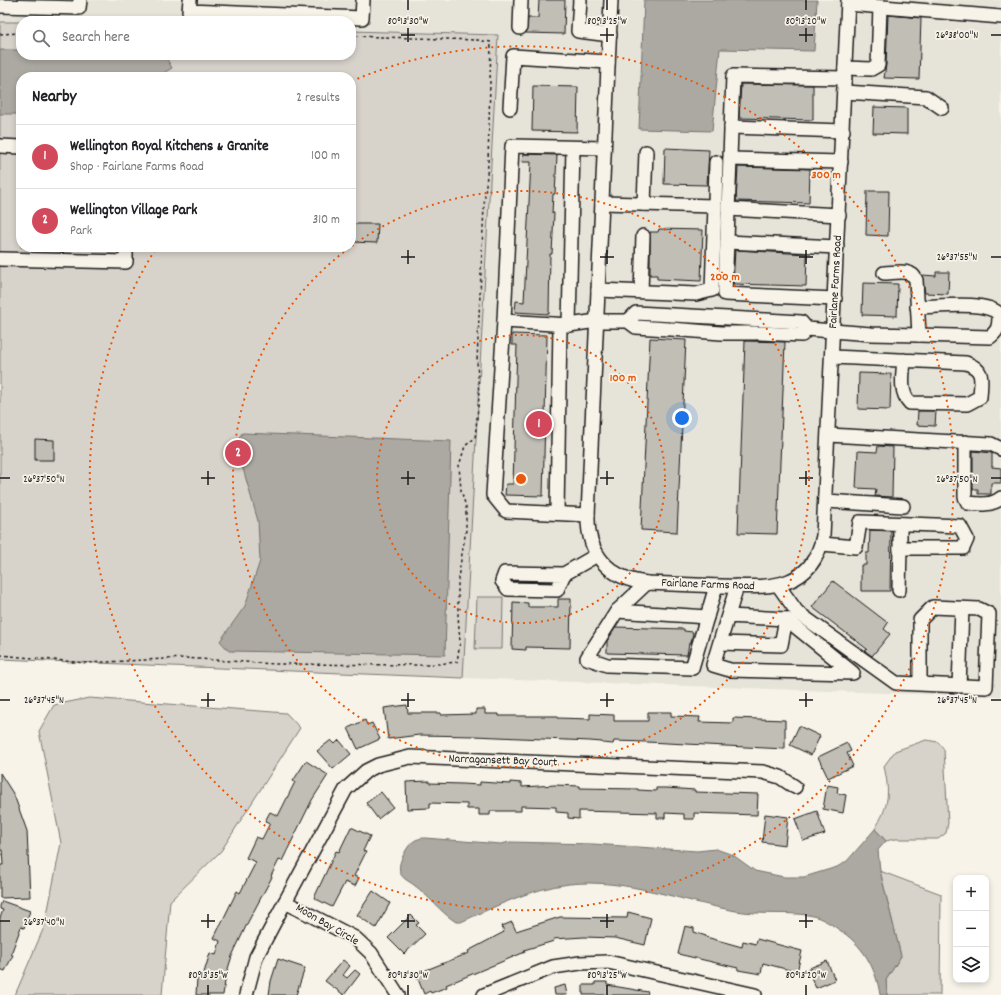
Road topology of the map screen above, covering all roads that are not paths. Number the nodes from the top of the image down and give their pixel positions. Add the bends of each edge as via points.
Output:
1 (80, 0) edge
2 (190, 0) edge
3 (362, 0) edge
4 (521, 0) edge
5 (580, 0) edge
6 (611, 0) edge
7 (848, 2) edge
8 (0, 6) edge
9 (880, 7) junction
10 (313, 16) edge
11 (1001, 17) edge
12 (356, 18) edge
13 (520, 28) dead end
14 (610, 35) junction
15 (608, 62) junction
16 (845, 73) junction
17 (844, 92) junction
18 (510, 108) dead end
19 (942, 108) dead end
20 (731, 127) junction
21 (842, 131) junction
22 (0, 146) edge
23 (16, 147) edge
24 (573, 148) junction
25 (604, 148) junction
26 (646, 152) dead end
27 (730, 159) junction
28 (716, 162) dead end
29 (841, 162) junction
30 (602, 203) junction
31 (644, 204) junction
32 (722, 207) junction
33 (839, 214) junction
34 (643, 236) dead end
35 (727, 242) junction
36 (837, 247) junction
37 (126, 252) edge
38 (0, 258) edge
39 (884, 273) dead end
40 (598, 290) junction
41 (641, 292) junction
42 (835, 299) junction
43 (917, 307) junction
44 (504, 321) junction
45 (597, 321) junction
46 (628, 321) junction
47 (565, 325) junction
48 (807, 329) junction
49 (834, 330) junction
50 (918, 335) junction
51 (832, 357) junction
52 (904, 360) junction
53 (829, 435) junction
54 (964, 442) junction
55 (1001, 449) edge
56 (1001, 498) edge
57 (826, 501) junction
58 (903, 506) dead end
59 (557, 513) junction
60 (588, 515) junction
61 (900, 524) junction
62 (822, 544) junction
63 (900, 548) junction
64 (597, 555) junction
65 (564, 574) dead end
66 (647, 583) junction
67 (778, 585) junction
68 (716, 586) junction
69 (737, 586) junction
70 (899, 590) dead end
71 (962, 609) junction
72 (617, 611) junction
73 (728, 616) junction
74 (707, 617) junction
75 (786, 619) junction
76 (720, 643) junction
77 (920, 684) junction
78 (959, 686) junction
79 (795, 787) dead end
80 (285, 902) junction
81 (246, 995) edge
82 (398, 995) edge
83 (484, 995) edge
84 (755, 995) edge

1 - 8 street via 79,8
2 - 10 street via 189,11
3 - 12 street via 362,18
4 - 13 street
5 - 14 street via 578,31
6 - 14 street, Fairlane Farms Road
7 - 9 street
7 - 16 street, Fairlane Farms Road
9 - 11 street
9 - 16 street via 878,65 871,69
14 - 15 street, Fairlane Farms Road
15 - 18 street via 513,56
15 - 25 street, Fairlane Farms Road
16 - 17 street, Fairlane Farms Road
16 - 20 street via 733,76
17 - 19 street via 926,97
17 - 21 street, Fairlane Farms Road
20 - 21 street
20 - 27 street
21 - 29 street, Fairlane Farms Road
22 - 23 street
24 - 25 street
24 - 44 street via 512,146
24 - 47 street
25 - 30 street, Fairlane Farms Road
26 - 31 street
27 - 29 street
27 - 32 street
28 - 32 street
29 - 33 street, Fairlane Farms Road
30 - 31 street
30 - 40 street, Fairlane Farms Road
31 - 32 street
32 - 33 street
32 - 35 street
32 - 41 street via 712,290 696,294
33 - 36 street, Fairlane Farms Road
34 - 41 street
35 - 36 street
35 - 42 street via 725,294
36 - 42 street, Fairlane Farms Road
37 - 38 street via 126,262
39 - 43 street via 908,272 915,276
40 - 41 street
40 - 45 street, Fairlane Farms Road
42 - 49 street, Fairlane Farms Road
43 - 50 street
43 - 50 street via 984,306 999,314 997,332 990,337
44 - 47 street
44 - 59 street via 493,495 506,511
45 - 46 street
45 - 47 street
45 - 60 street, Fairlane Farms Road
46 - 48 street via 636,327 721,333 802,335
46 - 48 street via 636,314 717,316 801,322
47 - 59 street
48 - 49 street
49 - 50 street
49 - 51 street, Fairlane Farms Road
51 - 52 street
51 - 53 street, Fairlane Farms Road
52 - 52 street via 966,363 976,367 981,375 980,397 967,404 910,403 903,386
53 - 54 street
53 - 57 street, Fairlane Farms Road
54 - 55 street via 990,444
54 - 56 street via 964,497 968,503 986,504
57 - 58 street
57 - 62 street, Fairlane Farms Road
59 - 60 street
60 - 64 street, Fairlane Farms Road via 589,535
61 - 62 street via 860,522 856,547
61 - 63 street
61 - 63 street via 960,526 967,539 962,548
62 - 67 street, Fairlane Farms Road via 804,572
63 - 70 street
64 - 65 street
64 - 66 street, Fairlane Farms Road via 618,575 632,581
66 - 68 street, Fairlane Farms Road
66 - 72 street
67 - 69 street, Fairlane Farms Road
67 - 77 street via 797,612 896,683
68 - 69 street, Fairlane Farms Road
68 - 74 street
69 - 73 street
71 - 77 street via 933,607 920,620
71 - 78 street
71 - 78 street via 980,610 989,614 986,687
72 - 74 street
72 - 74 street via 587,658 607,665 692,668
73 - 75 street
73 - 76 street
75 - 76 street via 781,645
75 - 76 street via 852,672 730,670 713,665
77 - 78 street
79 - 80 street, Narragansett Bay Court via 780,777 763,772 410,757 393,760 366,771 346,788
80 - 81 street, Moon Bay Circle via 256,956
80 - 82 street, Moon Bay Circle via 355,938 371,953
83 - 84 street via 553,967 608,962

